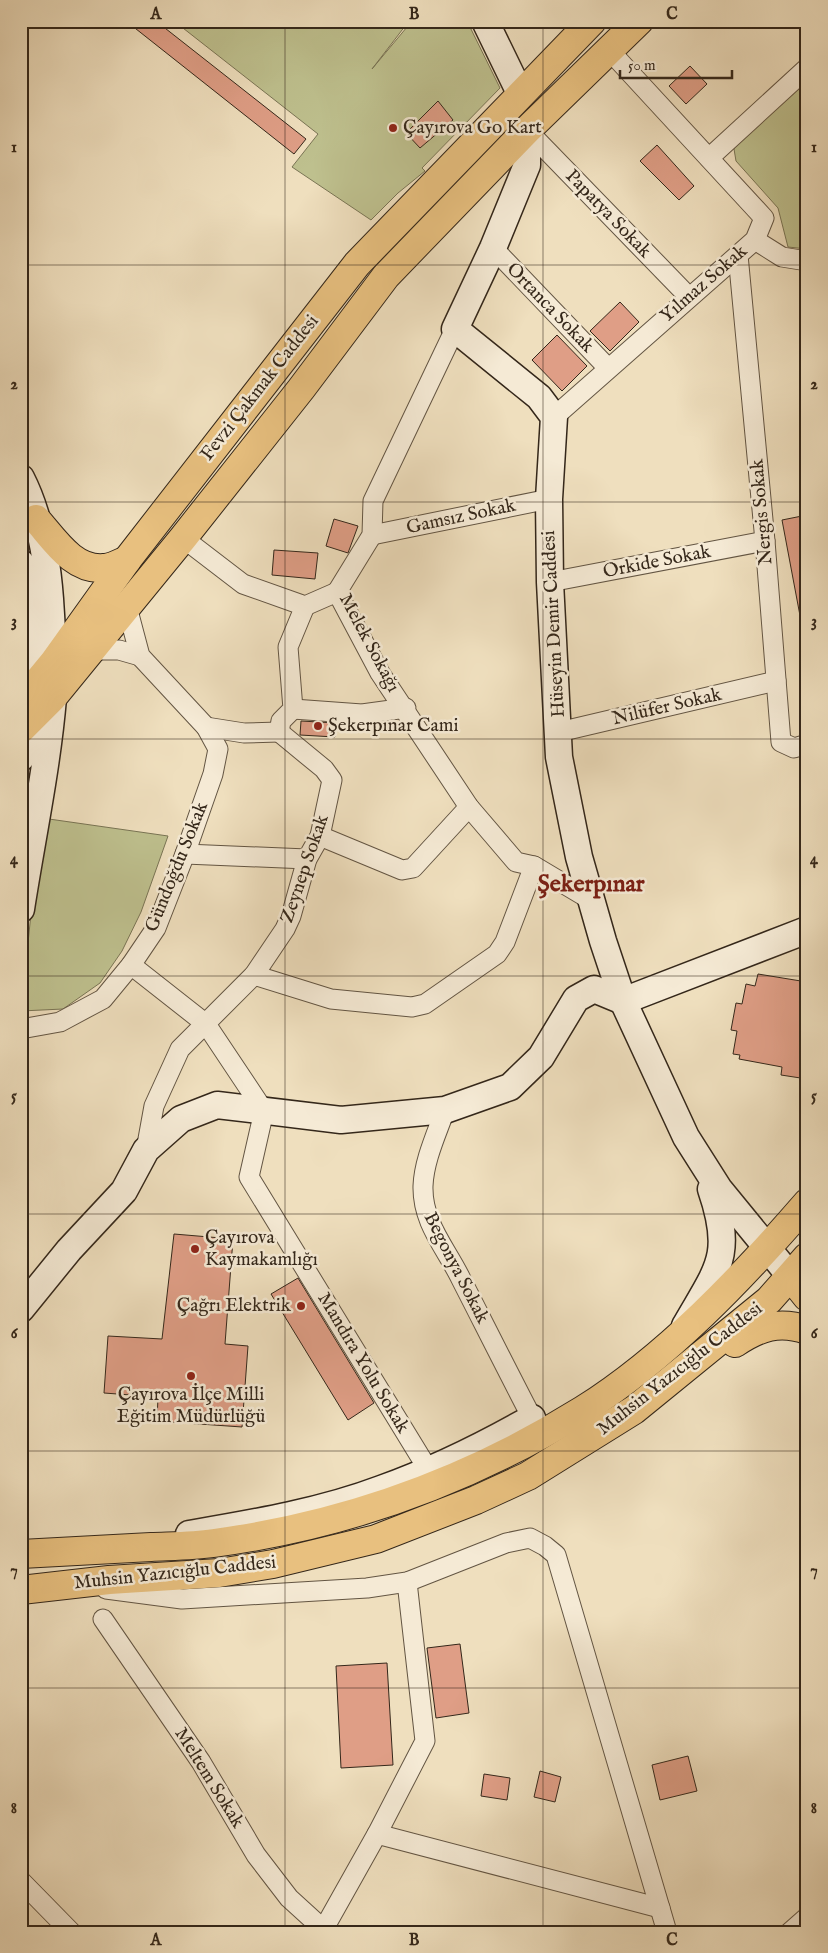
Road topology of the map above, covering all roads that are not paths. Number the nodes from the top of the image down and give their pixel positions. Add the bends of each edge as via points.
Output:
1 (485, 21) edge
2 (592, 21) edge
3 (639, 21) edge
4 (608, 50) junction
5 (807, 68) edge
6 (520, 93) junction
7 (527, 130) junction
8 (709, 158) junction
9 (755, 240) junction
10 (493, 248) junction
11 (738, 255) junction
12 (807, 261) edge
13 (689, 298) junction
14 (455, 328) junction
15 (608, 368) junction
16 (554, 417) junction
17 (21, 478) edge
18 (549, 499) junction
19 (36, 518) junction
20 (372, 535) junction
21 (183, 538) junction
22 (765, 541) junction
23 (127, 560) junction
24 (21, 563) edge
25 (550, 582) junction
26 (337, 592) junction
27 (305, 606) junction
28 (127, 607) junction
29 (91, 650) junction
30 (140, 656) junction
31 (54, 662) junction
32 (776, 682) junction
33 (406, 708) junction
34 (31, 709) edge
35 (293, 709) junction
36 (206, 727) junction
37 (279, 732) junction
38 (559, 732) junction
39 (807, 744) edge
40 (21, 758) edge
41 (469, 807) junction
42 (320, 836) junction
43 (186, 854) junction
44 (307, 859) junction
45 (534, 866) junction
46 (591, 900) junction
47 (21, 908) edge
48 (807, 930) edge
49 (130, 965) junction
50 (254, 975) junction
51 (661, 986) junction
52 (623, 1001) junction
53 (206, 1024) junction
54 (21, 1029) edge
55 (640, 1040) junction
56 (445, 1110) junction
57 (264, 1111) junction
58 (146, 1150) junction
59 (705, 1169) junction
60 (807, 1203) edge
61 (767, 1248) junction
62 (801, 1277) edge
63 (21, 1308) edge
64 (807, 1330) edge
65 (680, 1334) junction
66 (634, 1410) junction
67 (532, 1418) joint
68 (429, 1470) junction
69 (98, 1550) junction
70 (21, 1554) edge
71 (407, 1582) junction
72 (72, 1584) junction
73 (21, 1590) edge
74 (103, 1619) dead end
75 (377, 1834) junction
76 (21, 1881) edge
77 (660, 1908) junction
78 (807, 1917) edge
79 (322, 1930) edge
80 (71, 1932) edge
81 (666, 1932) edge
82 (790, 1932) edge

1 - 6 street
2 - 6 main road
3 - 4 main road
4 - 7 main road
4 - 8 street, Yılmaz Sokak
5 - 8 street
6 - 23 main road, Fevzi Çakmak Caddesi via 357,264
7 - 10 street via 527,164
7 - 13 street, Papatya Sokak
7 - 21 main road, Fevzi Çakmak Caddesi via 386,276 301,390
8 - 9 street, Yılmaz Sokak via 764,218
9 - 11 street, Yılmaz Sokak
9 - 12 street via 782,257
10 - 14 street
10 - 15 street, Ortanca Sokak
11 - 13 street, Yılmaz Sokak
11 - 22 street, Nergis Sokak
13 - 15 street, Yılmaz Sokak
14 - 16 street via 539,397
14 - 20 street, Melek Sokağı via 374,501
15 - 16 street, Yılmaz Sokak
16 - 18 street, Hüseyin Demir Caddesi
17 - 19 street
18 - 20 street, Gamsız Sokak
18 - 25 street, Hüseyin Demir Caddesi
19 - 23 main road via 65,552 82,565 105,568
19 - 31 street via 47,566
20 - 26 street, Melek Sokağı
21 - 27 street via 243,584
21 - 28 main road, Fevzi Çakmak Caddesi
22 - 25 street, Orkide Sokak
22 - 32 street, Nergis Sokak
23 - 31 main road, Fevzi Çakmak Caddesi
24 - 34 street via 27,583
25 - 38 street, Hüseyin Demir Caddesi
26 - 27 street
26 - 33 street, Melek Sokağı via 380,673
27 - 35 street via 288,647
28 - 29 main road, Fevzi Çakmak Caddesi
28 - 30 street
29 - 30 street via 119,650
29 - 34 main road, Fevzi Çakmak Caddesi
30 - 36 street, Gündoğdu Sokak
31 - 34 main road, Fevzi Çakmak Caddesi
32 - 38 street, Nilüfer Sokak
32 - 39 street, Nergis Sokak via 781,742 794,748
33 - 35 street via 362,714
33 - 41 street, Melek Sokağı
34 - 40 street
34 - 47 street via 46,758
35 - 37 street via 281,721
36 - 37 street via 244,733
36 - 43 street, Gündoğdu Sokak via 218,749 213,774
37 - 42 street, Zeynep Sokak via 324,768 332,780
38 - 46 street, Hüseyin Demir Caddesi via 559,757 566,795
41 - 42 street via 413,868 402,870
41 - 45 street, Melek Sokağı via 516,862
42 - 44 street, Zeynep Sokak
43 - 44 street
43 - 49 street, Gündoğdu Sokak via 156,928
44 - 50 street, Zeynep Sokak via 292,916
45 - 46 street, Melek Sokağı
45 - 50 street via 505,942 497,954 425,1004 412,1007 332,999
46 - 52 street, Hüseyin Demir Caddesi
48 - 51 street
49 - 53 street
49 - 54 street, Gündoğdu Sokak via 103,999 60,1022
50 - 53 street, Zeynep Sokak
51 - 52 street
51 - 55 street via 639,1005 636,1022
52 - 55 street, Hüseyin Demir Caddesi
52 - 56 street via 594,989 576,998 541,1057 510,1087
53 - 57 street
53 - 58 street, Zeynep Sokak via 180,1048 154,1106
55 - 59 street, Hüseyin Demir Caddesi via 686,1138
56 - 57 street via 341,1120
56 - 67 street, Begonya Sokak via 423,1185 425,1210
57 - 58 street via 217,1104 181,1119
57 - 68 street, Mandıra Yolu Sokak via 249,1177
58 - 63 street via 124,1191
59 - 61 street, Hüseyin Demir Caddesi
59 - 65 street via 723,1228 722,1257
60 - 61 main road, Muhsin Yazıcığlu Caddesi
61 - 62 street, Hüseyin Demir Caddesi
61 - 65 main road, Muhsin Yazıcığlu Caddesi
62 - 66 main road, Muhsin Yazıcığlu Caddesi via 768,1300
64 - 66 main road via 776,1325 752,1331
65 - 69 main road, Muhsin Yazıcığlu Caddesi via 584,1409 471,1470 377,1508 329,1522 212,1543
66 - 72 main road, Muhsin Yazıcığlu Caddesi via 528,1476 376,1539 273,1564 219,1572
67 - 68 street, Muhsin Yazıcığlu Caddesi via 484,1446
68 - 69 street, Muhsin Yazıcığlu Caddesi via 333,1504
69 - 70 main road, Muhsin Yazıcığlu Caddesi
71 - 72 street via 367,1588 182,1599
71 - 75 street via 425,1741
71 - 77 street via 506,1543 530,1538 556,1555
72 - 73 main road, Muhsin Yazıcığlu Caddesi
74 - 79 street, Meltem Sokak via 201,1762 256,1855 289,1898
75 - 77 street
75 - 79 street
76 - 80 street
77 - 81 street
78 - 82 street

